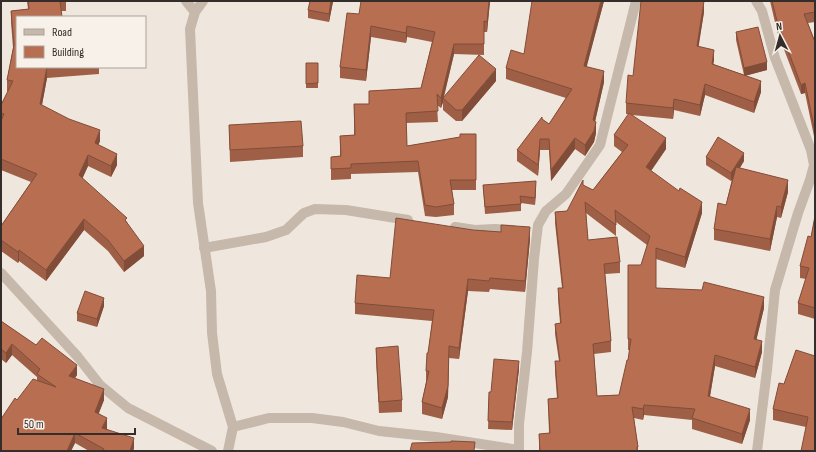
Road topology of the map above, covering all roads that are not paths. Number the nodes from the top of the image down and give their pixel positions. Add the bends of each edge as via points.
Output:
1 (186, 1) edge
2 (203, 1) edge
3 (636, 1) edge
4 (756, 1) edge
5 (195, 12) junction
6 (417, 222) edge
7 (446, 226) edge
8 (530, 232) junction
9 (204, 248) junction
10 (1, 273) edge
11 (233, 428) junction
12 (519, 450) edge
13 (212, 451) edge
14 (228, 451) edge
15 (756, 451) edge

1 - 5 street
2 - 5 street
3 - 8 street via 600,145 566,194 546,211 538,225
4 - 15 street via 762,11 775,58 811,150 814,165 775,290
5 - 9 street via 190,28 191,56 198,203
6 - 9 street via 346,210 316,209 304,213 286,230 266,237
7 - 8 street
8 - 12 street via 534,259 519,424
9 - 11 street via 211,291 212,333 217,374
10 - 13 street via 78,357 100,385 128,408
11 - 12 street via 269,418 312,418 379,431
11 - 14 street

